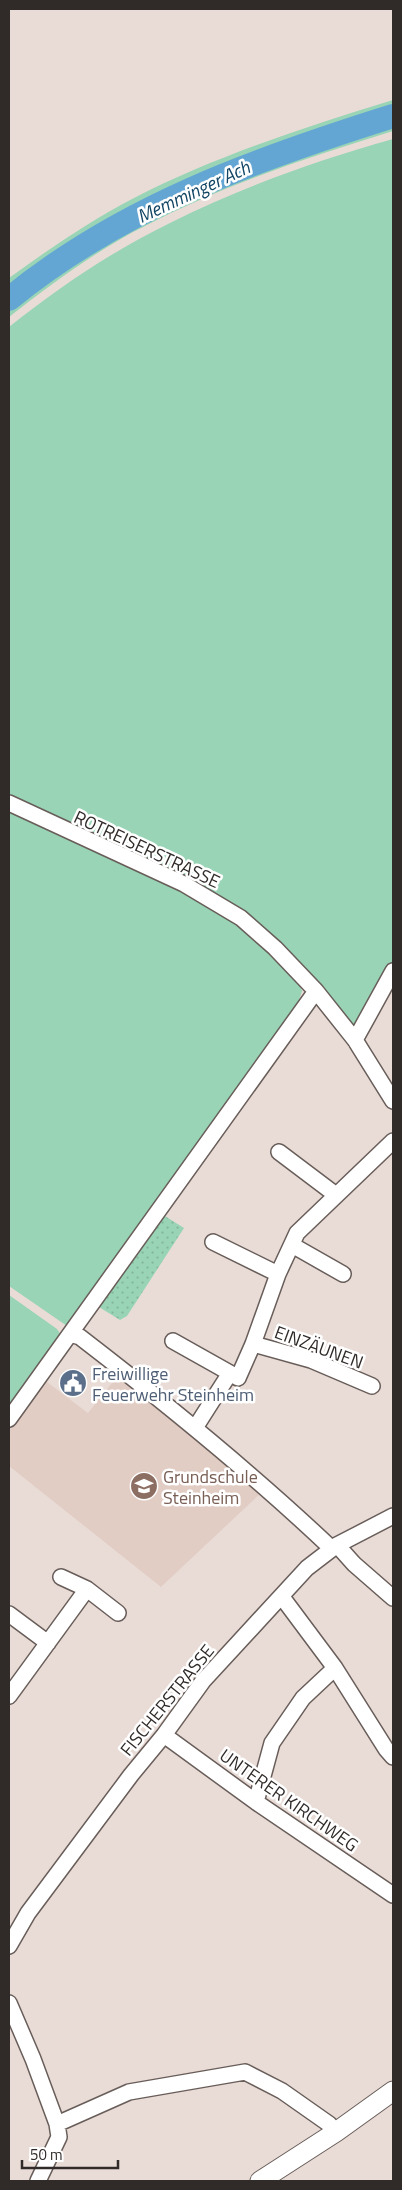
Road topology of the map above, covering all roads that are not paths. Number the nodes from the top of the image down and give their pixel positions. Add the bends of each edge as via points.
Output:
1 (9, 803) edge
2 (393, 971) edge
3 (316, 991) junction
4 (355, 1040) junction
5 (392, 1097) edge
6 (393, 1141) edge
7 (279, 1152) dead end
8 (336, 1195) junction
9 (213, 1242) dead end
10 (292, 1245) junction
11 (278, 1274) junction
12 (343, 1274) dead end
13 (70, 1334) junction
14 (173, 1341) dead end
15 (253, 1344) junction
16 (230, 1373) junction
17 (372, 1386) dead end
18 (9, 1419) edge
19 (195, 1428) junction
20 (393, 1516) edge
21 (334, 1546) junction
22 (61, 1577) dead end
23 (87, 1589) junction
24 (282, 1597) junction
25 (393, 1598) edge
26 (118, 1613) dead end
27 (9, 1614) edge
28 (48, 1643) junction
29 (335, 1668) junction
30 (10, 1690) edge
31 (164, 1735) junction
32 (393, 1757) edge
33 (256, 1802) junction
34 (393, 1895) edge
35 (9, 1946) edge
36 (9, 2003) edge
37 (393, 2091) edge
38 (56, 2124) junction
39 (336, 2132) junction
40 (38, 2181) edge
41 (260, 2181) edge

1 - 3 street, ROTREISERSTRASSE via 209,898 241,918
2 - 4 street
3 - 4 street, ROTREISERSTRASSE
3 - 13 street
4 - 5 street, ROTREISERSTRASSE
6 - 8 street, EINZÄUNEN
7 - 8 street
8 - 10 street, EINZÄUNEN via 297,1233
9 - 11 street
10 - 11 street, EINZÄUNEN
10 - 12 street
11 - 15 street, EINZÄUNEN
13 - 18 street
13 - 19 street via 80,1337
14 - 16 street
15 - 16 street, EINZÄUNEN via 238,1378
15 - 17 street, EINZÄUNEN via 311,1360
16 - 19 street, EINZÄUNEN
19 - 21 street
20 - 21 street, FISCHERSTRASSE
21 - 24 street, FISCHERSTRASSE via 307,1568
21 - 25 street
22 - 23 street
23 - 26 street
23 - 28 street
24 - 29 street
24 - 31 street, FISCHERSTRASSE via 203,1681
27 - 28 street
28 - 30 street
29 - 32 street
29 - 33 street via 303,1698 272,1743
31 - 33 street, UNTERER KIRCHWEG
31 - 35 street, FISCHERSTRASSE via 28,1913
33 - 34 street, UNTERER KIRCHWEG
36 - 38 street
37 - 39 street
38 - 39 street via 129,2092 245,2072 282,2091
38 - 40 street via 59,2137
39 - 41 street

